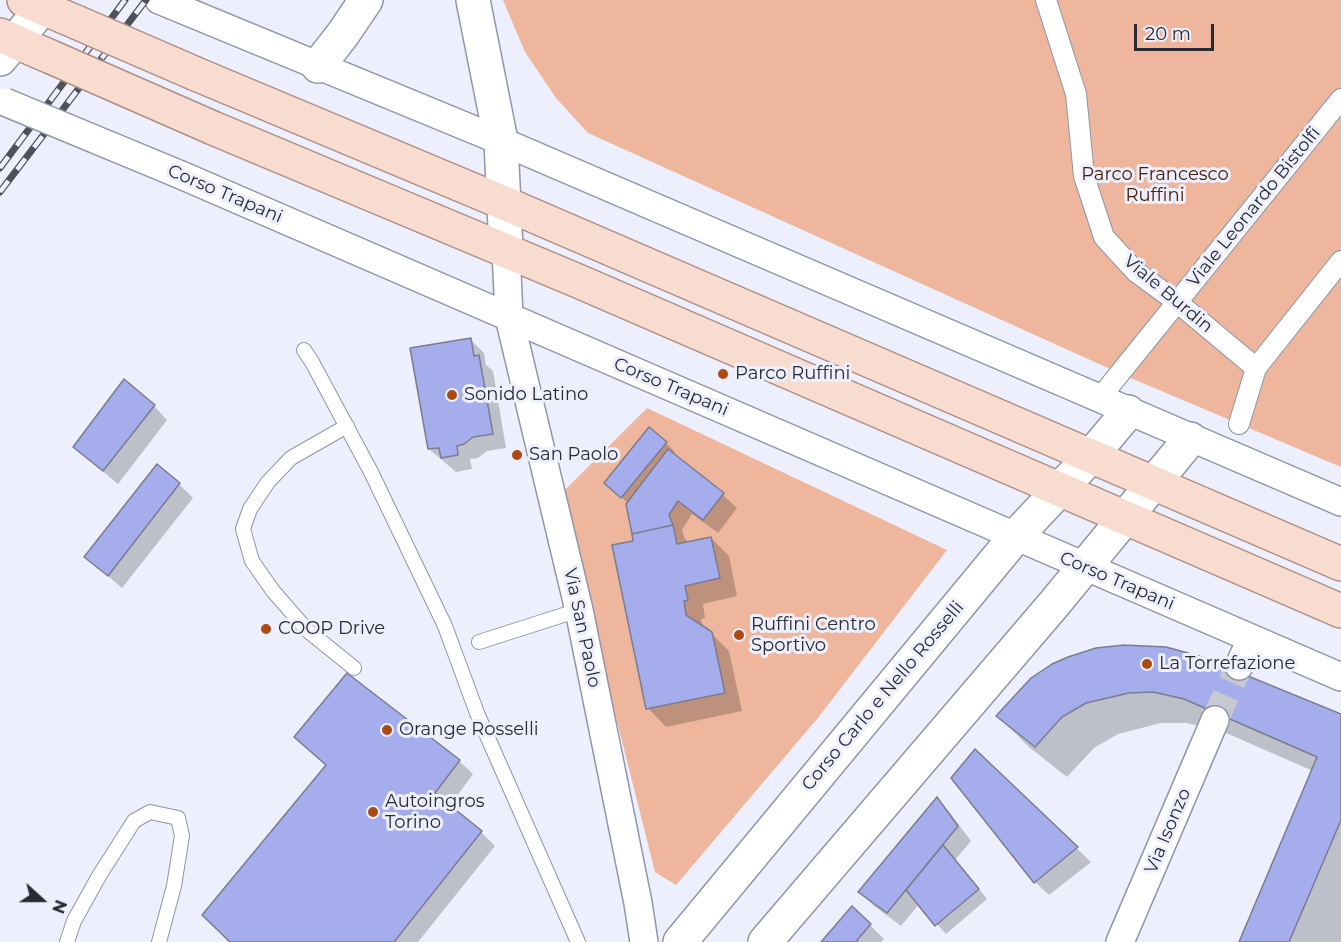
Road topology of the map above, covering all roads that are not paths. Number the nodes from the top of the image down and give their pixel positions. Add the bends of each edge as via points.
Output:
1 (159, 0) edge
2 (366, 0) edge
3 (473, 0) edge
4 (1046, 0) edge
5 (38, 3) edge
6 (5, 45) edge
7 (318, 66) junction
8 (1341, 99) edge
9 (3, 101) edge
10 (501, 141) junction
11 (504, 203) junction
12 (506, 250) junction
13 (1341, 261) edge
14 (1177, 302) junction
15 (509, 316) junction
16 (304, 350) dead end
17 (1256, 368) junction
18 (1099, 399) junction
19 (1128, 412) junction
20 (1239, 424) dead end
21 (347, 426) junction
22 (1190, 439) junction
23 (1091, 456) junction
24 (1154, 483) junction
25 (1060, 488) junction
26 (1341, 502) edge
27 (1126, 517) junction
28 (1016, 537) junction
29 (1341, 564) edge
30 (1085, 567) junction
31 (579, 610) junction
32 (1341, 610) edge
33 (1251, 639) junction
34 (479, 642) dead end
35 (1239, 666) tunnel mouth
36 (354, 668) dead end
37 (1341, 677) edge
38 (1215, 720) tunnel mouth
39 (67, 942) edge
40 (159, 942) edge
41 (578, 942) edge
42 (644, 942) edge
43 (680, 942) edge
44 (765, 942) edge
45 (1120, 942) edge

1 - 7 street
2 - 7 street
3 - 10 street
4 - 14 street, Viale Burdin via 1076,94 1084,176 1104,237 1136,272
5 - 6 street
5 - 11 main road, bridge via 237,93
6 - 12 main road, bridge via 51,57
7 - 10 street
8 - 14 street, Viale Leonardo Bistolfi
9 - 15 street, Corso Trapani, bridge
10 - 11 street
10 - 18 street
11 - 12 street
11 - 23 main road
12 - 15 street, Via San Paolo
12 - 25 main road
13 - 17 street
14 - 17 street, Viale Burdin
14 - 18 street, Viale Leonardo Bistolfi
15 - 28 street, Corso Trapani
15 - 31 street, Via San Paolo
16 - 21 lane
17 - 20 street
18 - 19 street
19 - 22 street
19 - 23 street, Corso Carlo e Nello Rosselli
21 - 36 lane via 291,458 268,482 250,509 243,529 252,561 273,591 307,630
21 - 41 lane via 446,626 477,712
22 - 24 street
22 - 26 street
23 - 24 main road
23 - 25 street, Corso Carlo e Nello Rosselli
24 - 27 street
24 - 29 main road
25 - 27 main road
25 - 28 street, Corso Carlo e Nello Rosselli
27 - 30 street
27 - 32 main road
28 - 30 street, Corso Trapani
28 - 43 street, Corso Carlo e Nello Rosselli
30 - 33 street, Corso Trapani
30 - 44 street
31 - 34 lane
31 - 42 street, Via San Paolo
33 - 35 street
33 - 37 street, Corso Trapani
38 - 45 street, Via Isonzo
39 - 40 lane via 74,921 134,820 150,812 178,818 182,836

